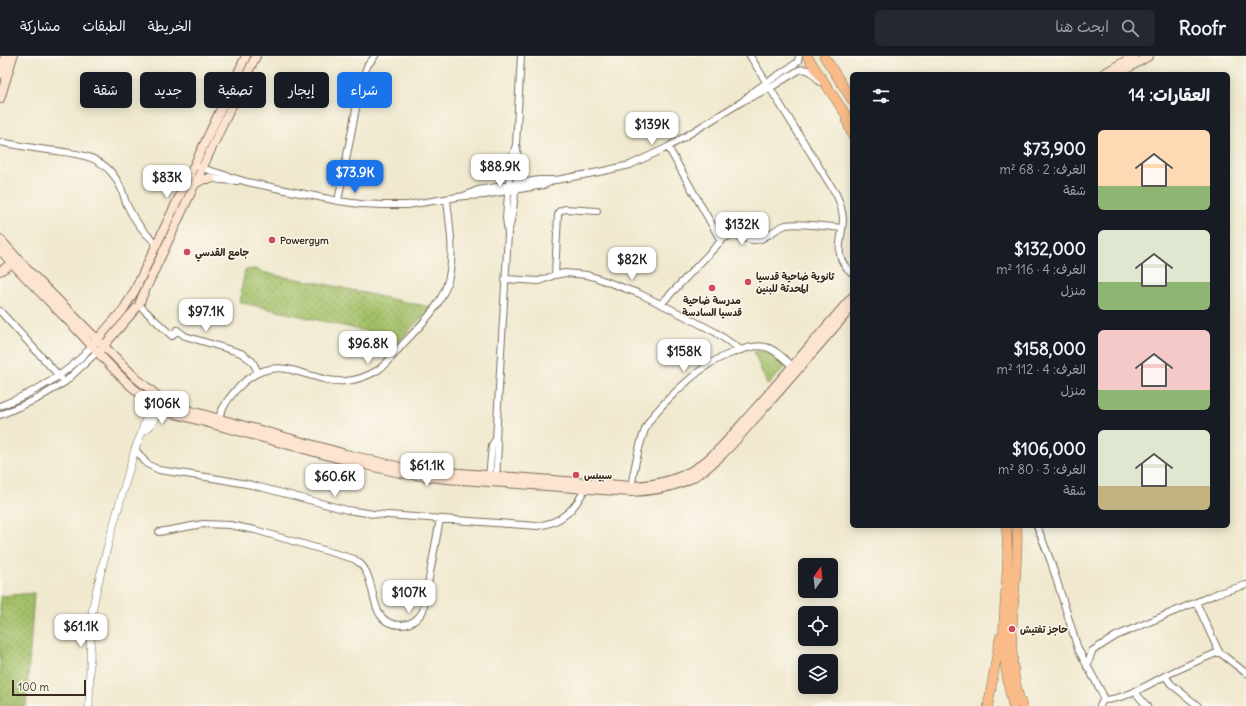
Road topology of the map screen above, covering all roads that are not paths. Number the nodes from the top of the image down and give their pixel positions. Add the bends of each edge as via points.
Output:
1 (6, 56) edge
2 (13, 56) edge
3 (246, 56) edge
4 (256, 56) edge
5 (375, 56) edge
6 (521, 56) edge
7 (750, 56) edge
8 (799, 56) edge
9 (807, 56) edge
10 (824, 56) edge
11 (1134, 56) edge
12 (1149, 56) edge
13 (795, 64) junction
14 (799, 70) junction
15 (1106, 72) edge
16 (1121, 72) edge
17 (0, 74) edge
18 (768, 86) junction
19 (831, 92) junction
20 (850, 97) edge
21 (0, 99) edge
22 (845, 113) junction
23 (850, 121) edge
24 (850, 129) edge
25 (0, 142) edge
26 (668, 147) junction
27 (197, 169) junction
28 (212, 179) junction
29 (247, 182) junction
30 (195, 184) junction
31 (512, 187) junction
32 (447, 199) junction
33 (338, 201) junction
34 (598, 211) dead end
35 (842, 228) junction
36 (166, 235) junction
37 (0, 239) edge
38 (721, 241) junction
39 (158, 244) junction
40 (0, 250) edge
41 (15, 262) junction
42 (0, 271) edge
43 (850, 271) edge
44 (555, 275) junction
45 (505, 279) junction
46 (46, 293) junction
47 (850, 299) edge
48 (661, 304) junction
49 (139, 305) junction
50 (850, 309) edge
51 (0, 311) edge
52 (102, 342) junction
53 (95, 349) junction
54 (741, 350) junction
55 (795, 368) junction
56 (258, 372) junction
57 (59, 376) junction
58 (65, 382) junction
59 (160, 403) junction
60 (0, 406) edge
61 (0, 415) edge
62 (216, 421) junction
63 (135, 449) junction
64 (492, 479) junction
65 (586, 486) junction
66 (631, 489) junction
67 (440, 518) junction
68 (1006, 528) edge
69 (1018, 528) edge
70 (1038, 528) edge
71 (159, 532) dead end
72 (1246, 585) edge
73 (1196, 602) junction
74 (1004, 622) junction
75 (1219, 652) junction
76 (1087, 667) junction
77 (1246, 673) edge
78 (1165, 676) junction
79 (1134, 691) junction
80 (1103, 700) junction
81 (89, 706) edge
82 (988, 706) edge
83 (1013, 706) edge
84 (1022, 706) edge
85 (1100, 706) edge
86 (1147, 706) edge
87 (1198, 706) edge

1 - 17 main road
2 - 21 main road
3 - 27 main road
4 - 27 main road
5 - 33 street via 367,66 361,83
6 - 31 street via 516,145 512,156
7 - 18 street
8 - 13 street
9 - 19 main road
10 - 20 main road
11 - 15 main road
12 - 16 main road
13 - 14 street
13 - 18 street
14 - 18 street
14 - 19 street via 809,70 823,87
18 - 26 street via 751,93 743,101
18 - 35 street via 836,194 842,211
19 - 22 main road
22 - 23 main road
22 - 24 main road
25 - 39 street via 84,155 102,163 116,178 138,224
26 - 31 street via 650,157 615,169 544,184
26 - 38 street
27 - 28 street
27 - 29 street
27 - 30 main road
27 - 36 main road
28 - 29 street
28 - 30 main road via 204,179
29 - 33 street
30 - 36 main road
31 - 32 street via 480,196
31 - 45 street via 506,222 508,234
32 - 33 street via 407,205
32 - 56 street via 452,258 447,286 434,310 387,362 369,375 346,381 328,380 286,369
34 - 44 street via 560,211
35 - 38 street via 791,224 757,240 733,235
35 - 43 street via 840,258
36 - 39 main road
36 - 49 main road
37 - 41 main road
38 - 48 street
39 - 52 main road via 129,301
40 - 41 main road
41 - 42 main road
41 - 46 main road
44 - 45 street via 539,281
44 - 48 street via 577,274 597,278
45 - 64 street via 496,439 498,447
46 - 52 main road
46 - 53 main road
47 - 55 main road
48 - 54 street via 715,332
49 - 52 main road
49 - 56 street via 172,336 177,330 185,336 241,353 252,361
50 - 55 main road
51 - 57 street
52 - 53 main road
52 - 59 main road
53 - 57 street
53 - 58 street
53 - 59 main road via 136,390
54 - 55 street via 756,346 766,347
54 - 66 street via 706,366 655,413 643,436
55 - 66 main road via 709,467 692,478 670,487 650,491
56 - 62 street via 230,397
57 - 58 street
57 - 60 street via 32,392
58 - 61 street via 37,399
59 - 62 main road via 174,414
59 - 63 street via 144,423
62 - 64 main road via 377,469 423,476
63 - 67 street via 147,464 160,470 241,483 347,510
63 - 81 street via 91,618
64 - 65 main road
65 - 66 main road
65 - 67 street via 574,506 558,521 548,525
67 - 71 street via 423,611 415,621 404,625 391,624 381,616 366,570 354,559 230,525 204,524
68 - 74 main road
69 - 84 main road via 1012,653
70 - 76 street via 1051,562 1074,640
72 - 73 street
73 - 75 street
73 - 76 street via 1110,640 1092,651
74 - 82 main road
74 - 83 main road via 1006,679
75 - 77 street
75 - 78 street
76 - 80 street via 1102,693
78 - 79 street
78 - 87 street
79 - 80 street via 1114,700
79 - 86 street
80 - 85 street

